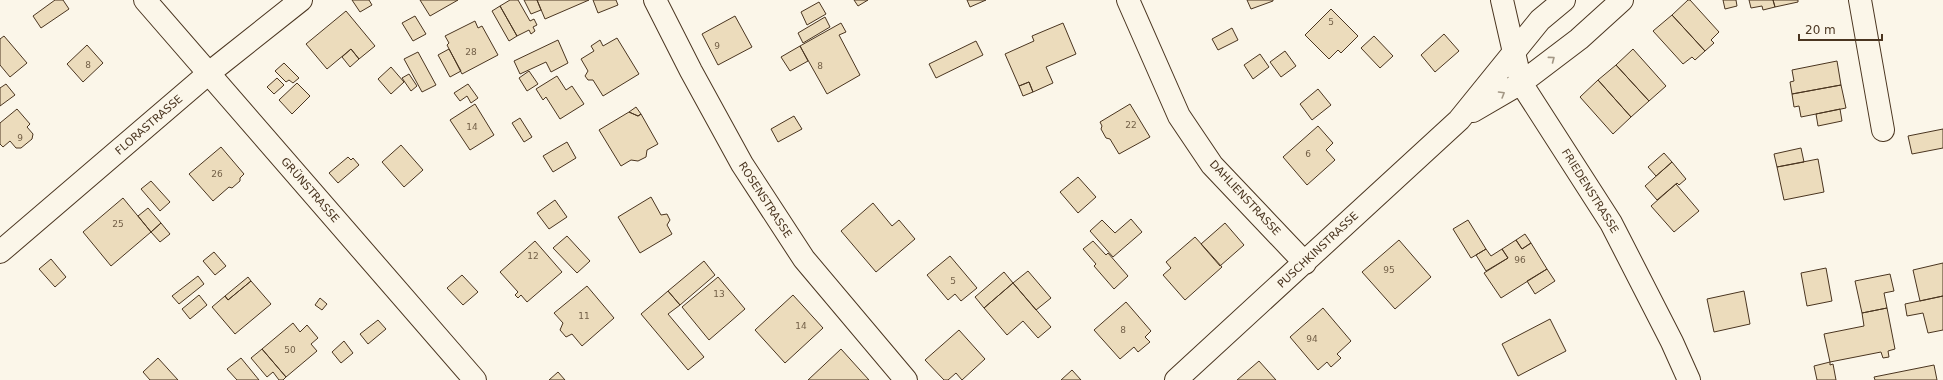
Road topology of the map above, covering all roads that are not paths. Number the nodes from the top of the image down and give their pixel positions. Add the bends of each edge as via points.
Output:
1 (145, 0) edge
2 (301, 0) edge
3 (655, 0) edge
4 (1128, 0) edge
5 (1502, 0) edge
6 (1564, 0) edge
7 (1622, 0) edge
8 (1860, 0) edge
9 (1514, 54) junction
10 (209, 73) junction
11 (1520, 83) junction
12 (1459, 120) junction
13 (1883, 130) dead end
14 (0, 252) edge
15 (1304, 263) junction
16 (475, 380) edge
17 (906, 380) edge
18 (1176, 380) edge
19 (1689, 380) edge

1 - 10 street, GRÜNSTRASSE
2 - 10 street, FLORASTRASSE
3 - 17 street, ROSENSTRASSE via 690,72 742,164 804,259
4 - 15 street, DAHLIENSTRASSE via 1179,116 1212,165
5 - 9 street, FRIEDENSTRASSE
6 - 9 street, PUSCHKINSTRASSE via 1540,20
11 -> 7 street, PUSCHKINSTRASSE via 1579,39
8 - 13 street
9 - 11 street, FRIEDENSTRASSE
9 - 12 street, PUSCHKINSTRASSE
10 - 14 street, FLORASTRASSE
10 - 16 street, GRÜNSTRASSE
12 -> 11 street, PUSCHKINSTRASSE
11 - 19 street, FRIEDENSTRASSE via 1611,223
12 - 15 street, PUSCHKINSTRASSE
15 - 18 street, PUSCHKINSTRASSE

